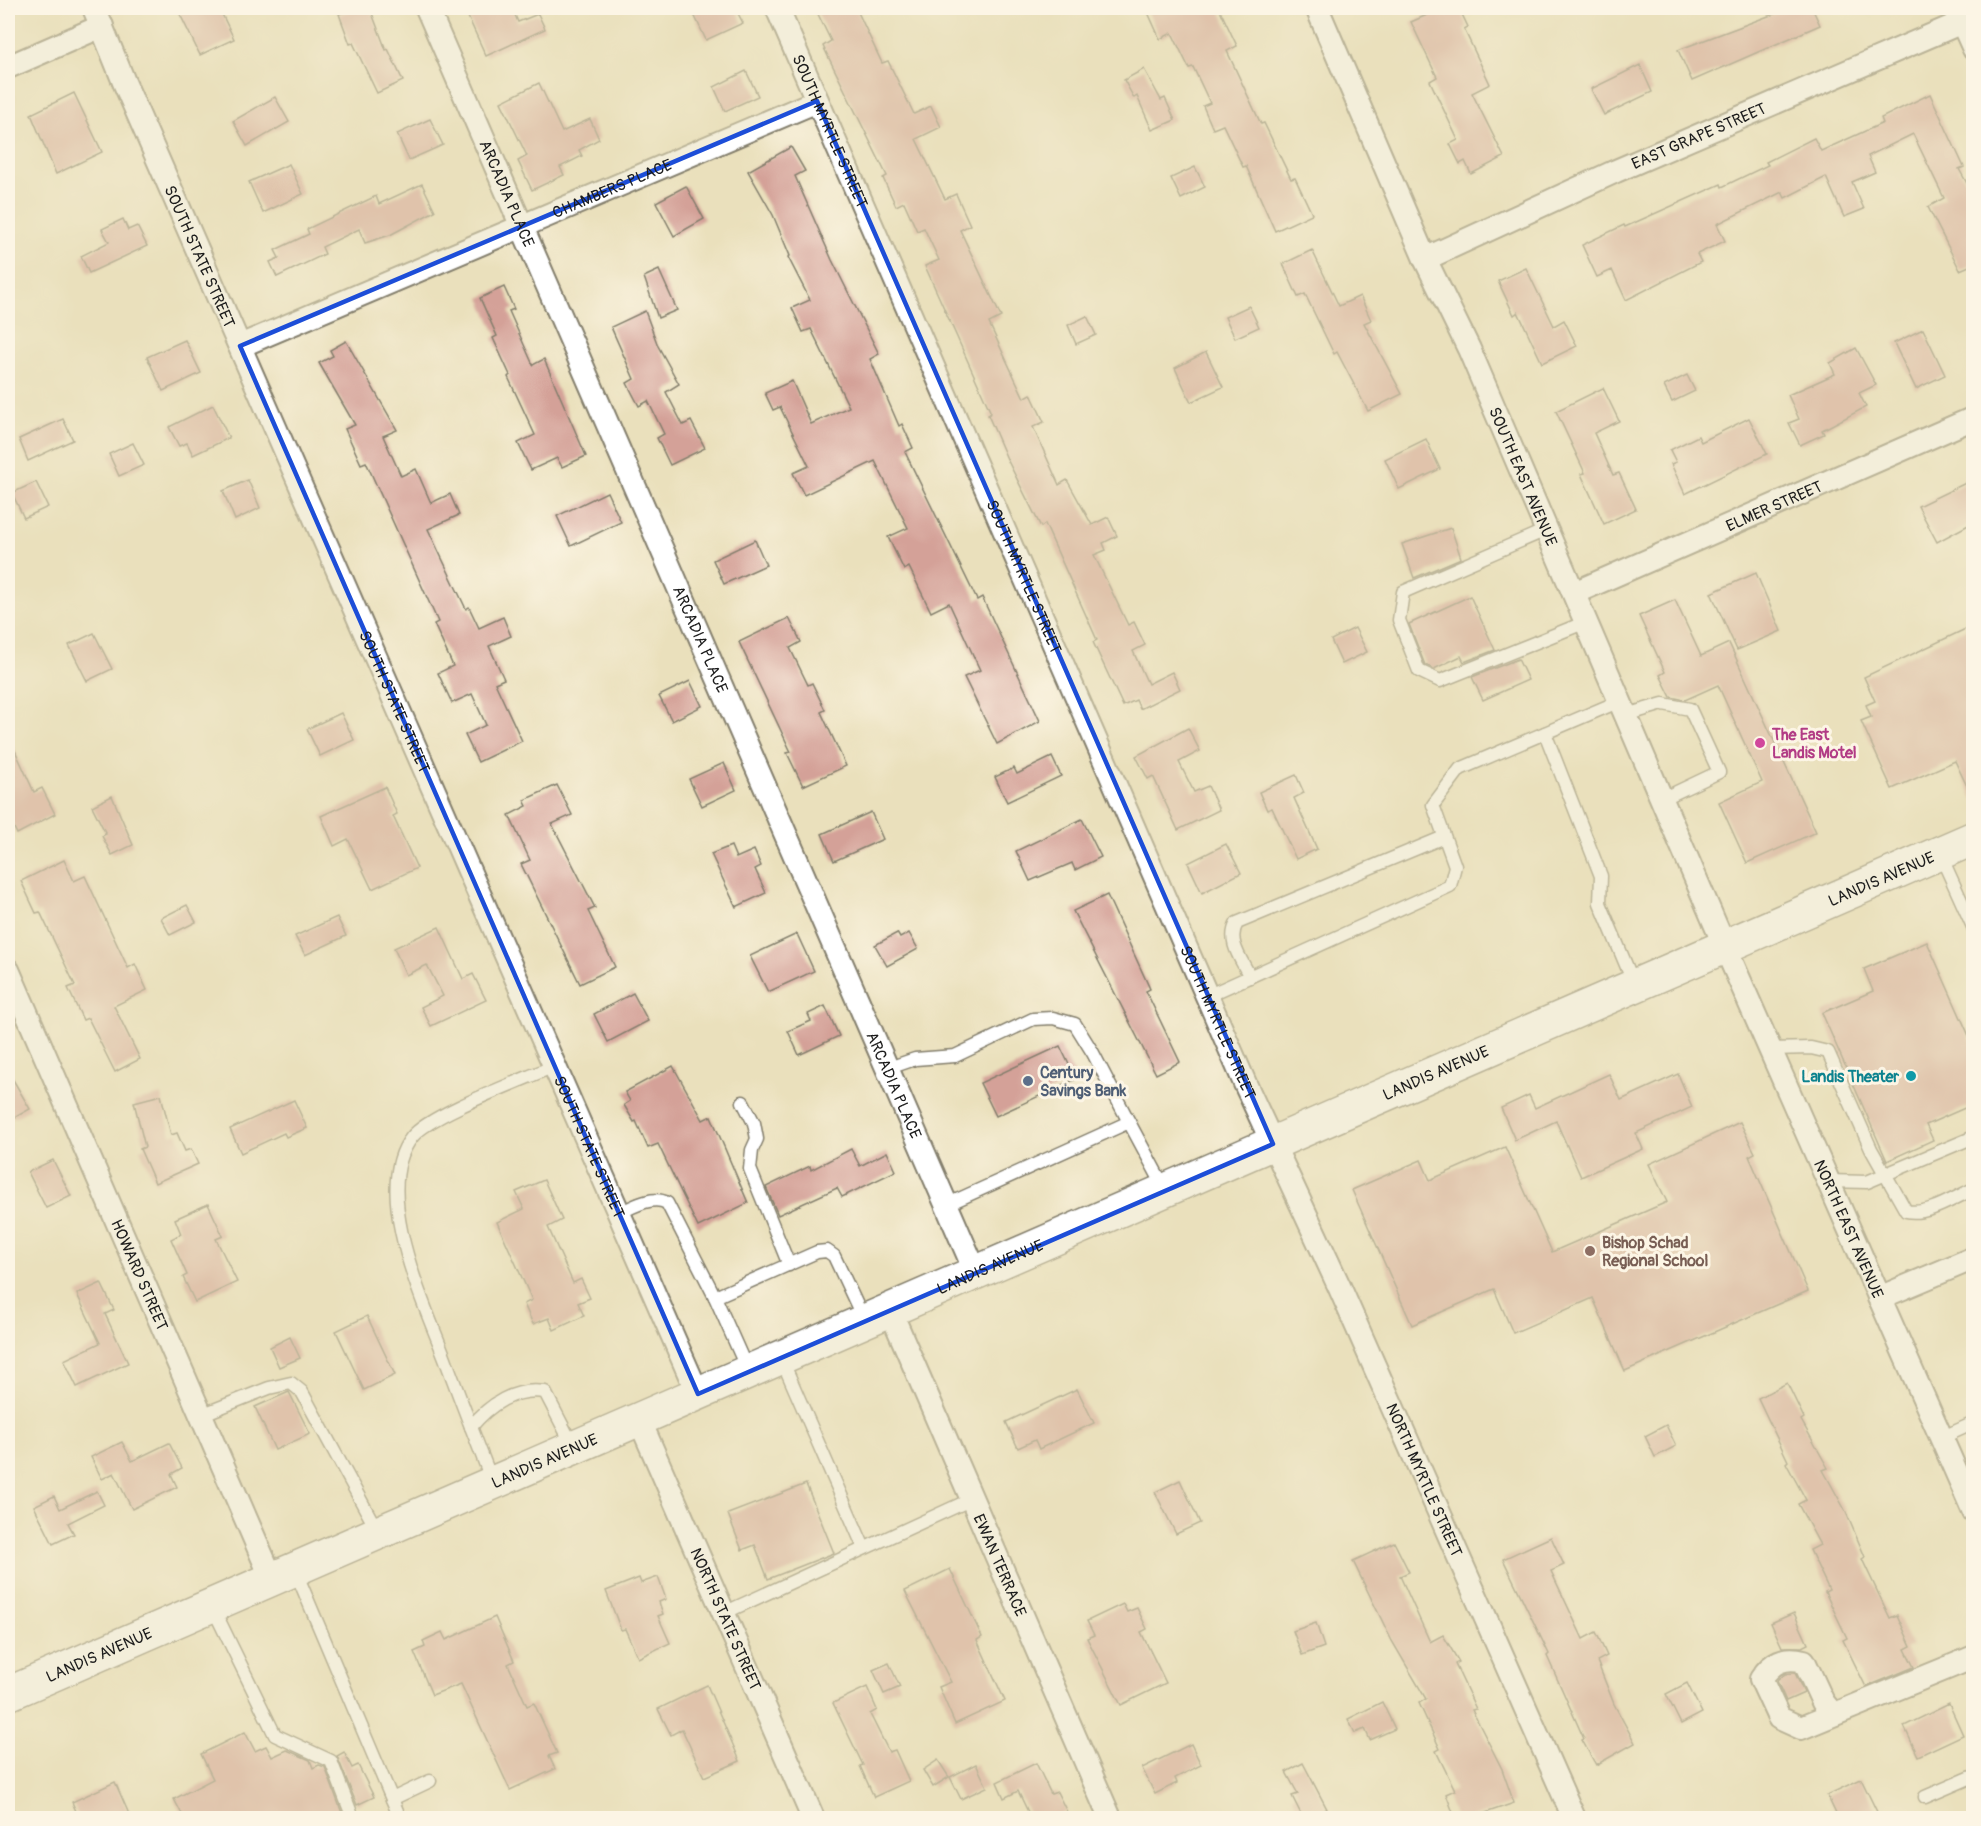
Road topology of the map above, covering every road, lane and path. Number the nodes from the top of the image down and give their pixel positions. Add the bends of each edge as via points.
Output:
1 (427, 8) edge
2 (777, 8) edge
3 (1317, 8) edge
4 (1964, 15) edge
5 (98, 17) edge
6 (1974, 49) edge
7 (8, 67) edge
8 (817, 100) junction
9 (521, 226) junction
10 (1425, 259) junction
11 (240, 346) junction
12 (1974, 418) edge
13 (1546, 530) junction
14 (1574, 593) junction
15 (1586, 622) junction
16 (1623, 708) junction
17 (1545, 733) junction
18 (1662, 799) junction
19 (1444, 837) junction
20 (1974, 838) edge
21 (1940, 853) junction
22 (1974, 929) edge
23 (1725, 946) junction
24 (8, 970) edge
25 (1250, 977) junction
26 (1635, 985) junction
27 (1207, 996) junction
28 (1770, 1049) junction
29 (554, 1066) junction
30 (886, 1069) junction
31 (743, 1102) dead end
32 (1129, 1122) junction
33 (1974, 1137) edge
34 (1273, 1144) junction
35 (1886, 1174) junction
36 (1828, 1181) junction
37 (1974, 1189) edge
38 (1165, 1190) junction
39 (946, 1205) junction
40 (619, 1213) junction
41 (1974, 1258) edge
42 (789, 1264) junction
43 (976, 1273) junction
44 (715, 1297) junction
45 (1879, 1298) junction
46 (877, 1316) junction
47 (782, 1357) junction
48 (748, 1372) junction
49 (698, 1394) junction
50 (201, 1415) junction
51 (639, 1419) junction
52 (1974, 1423) edge
53 (471, 1427) junction
54 (1941, 1438) junction
55 (574, 1448) junction
56 (492, 1483) junction
57 (972, 1499) junction
58 (1974, 1512) edge
59 (378, 1532) junction
60 (864, 1548) junction
61 (283, 1574) junction
62 (212, 1605) junction
63 (724, 1613) junction
64 (1974, 1657) edge
65 (8, 1694) edge
66 (1832, 1713) dead end
67 (1974, 1776) edge
68 (430, 1781) dead end
69 (1925, 1797) dead end
70 (392, 1798) junction
71 (353, 1818) edge
72 (400, 1818) edge
73 (813, 1818) edge
74 (1110, 1818) edge
75 (1574, 1818) edge

1 - 9 street, ARCADIA PLACE
2 - 8 street, SOUTH MYRTLE STREET
3 - 10 street, SOUTH EAST AVENUE
4 - 6 street
4 - 10 street, EAST GRAPE STREET
5 - 7 street
5 - 11 street, SOUTH STATE STREET
8 - 9 street, CHAMBERS PLACE
8 - 27 street, SOUTH MYRTLE STREET
9 - 11 street, CHAMBERS PLACE
9 - 30 street, ARCADIA PLACE
10 - 13 street, SOUTH EAST AVENUE via 1469,349
11 - 29 street, SOUTH STATE STREET
12 - 14 street, ELMER STREET
13 - 14 street, SOUTH EAST AVENUE
13 - 15 lane via 1403,592 1399,620 1419,671 1440,681
14 - 15 street, SOUTH EAST AVENUE
15 - 16 street, SOUTH EAST AVENUE
16 - 17 lane
16 - 18 street, SOUTH EAST AVENUE
16 - 18 lane via 1663,704 1690,709 1719,772
17 - 19 lane via 1460,769 1433,805
17 - 26 lane via 1601,876 1600,903
18 - 23 street, SOUTH EAST AVENUE
19 - 25 lane via 1455,866 1450,885
19 - 25 lane via 1237,923 1232,931 1233,943
20 - 21 main road, LANDIS AVENUE
21 - 22 lane
21 - 23 main road, LANDIS AVENUE
23 - 26 main road, LANDIS AVENUE
23 - 28 street, NORTH EAST AVENUE
24 - 50 street, HOWARD STREET
25 - 27 lane
26 - 34 main road, LANDIS AVENUE
27 - 34 street, SOUTH MYRTLE STREET
28 - 35 lane via 1811,1048 1827,1052
28 - 36 street, NORTH EAST AVENUE
29 - 40 street, SOUTH STATE STREET
29 - 53 lane via 439,1117 412,1136 398,1166 397,1207 407,1259
30 - 32 lane via 915,1059 955,1056 1034,1019 1053,1018 1075,1024
30 - 39 street, ARCADIA PLACE
31 - 42 lane via 758,1139 750,1169
32 - 38 lane
32 - 39 lane
33 - 35 lane
34 - 38 main road, LANDIS AVENUE
34 - 75 street, NORTH MYRTLE STREET
35 - 36 lane via 1867,1182
35 - 37 lane via 1906,1211 1916,1213
36 - 45 street, NORTH EAST AVENUE
38 - 43 main road, LANDIS AVENUE
39 - 43 street, ARCADIA PLACE
40 - 44 lane via 650,1201 667,1203
40 - 49 street, SOUTH STATE STREET
41 - 45 street
42 - 44 lane
42 - 46 lane via 827,1251
43 - 46 main road, LANDIS AVENUE
44 - 48 lane
45 - 54 street, NORTH EAST AVENUE
46 - 47 main road, LANDIS AVENUE
46 - 57 street, EWAN TERRACE
47 - 48 main road, LANDIS AVENUE
47 - 60 lane
48 - 49 main road, LANDIS AVENUE
49 - 51 main road, LANDIS AVENUE
50 - 59 lane via 291,1383 302,1392
50 - 61 street, HOWARD STREET
51 - 55 main road, LANDIS AVENUE
51 - 63 street, NORTH STATE STREET
52 - 54 lane
53 - 55 lane via 483,1413 506,1398 531,1390 545,1392
53 - 56 lane
54 - 58 street, NORTH EAST AVENUE
55 - 56 main road, LANDIS AVENUE
56 - 59 main road, LANDIS AVENUE
57 - 60 lane
57 - 74 street, EWAN TERRACE
59 - 61 main road, LANDIS AVENUE
60 - 63 lane
61 - 62 main road, LANDIS AVENUE
61 - 70 lane
62 - 65 main road, LANDIS AVENUE
62 - 71 lane via 275,1735 331,1761
63 - 73 street, NORTH STATE STREET
64 - 66 street
67 - 69 lane
68 - 70 lane
70 - 72 lane

